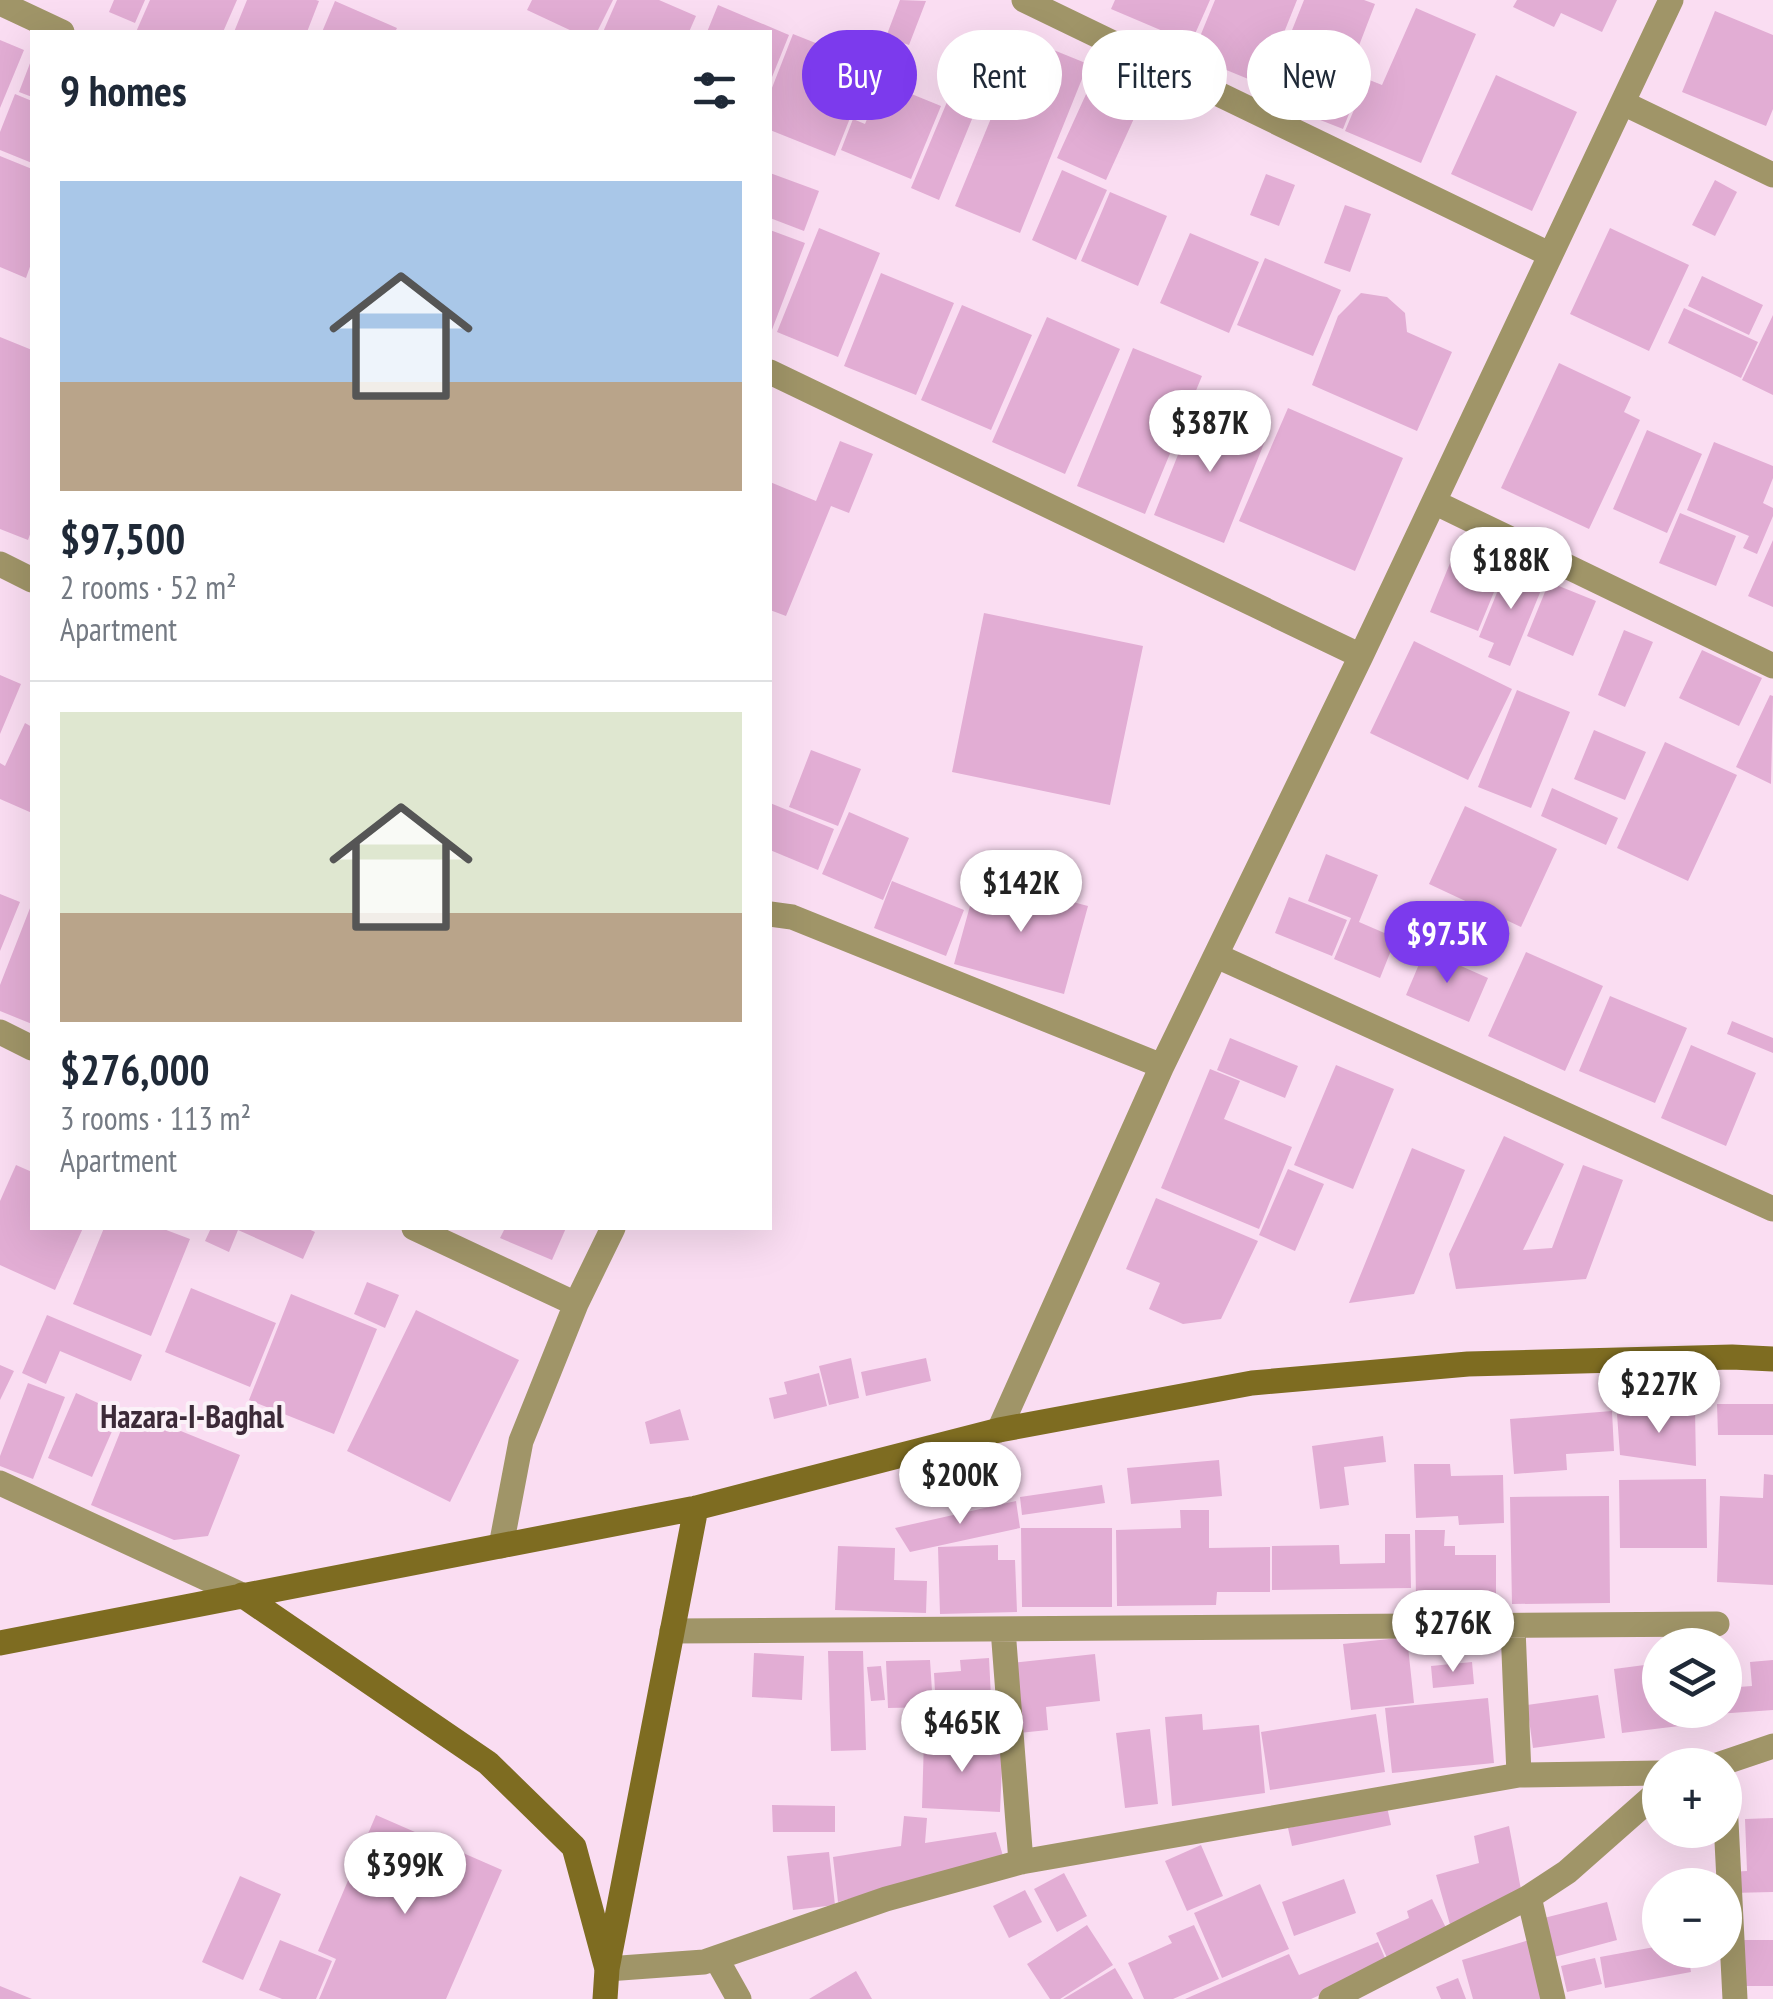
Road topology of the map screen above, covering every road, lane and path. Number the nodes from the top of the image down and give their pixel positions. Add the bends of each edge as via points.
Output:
1 (1024, 0) edge
2 (1671, 0) edge
3 (0, 2) edge
4 (58, 30) edge
5 (1622, 102) junction
6 (1773, 175) edge
7 (1550, 254) junction
8 (772, 373) edge
9 (1434, 502) junction
10 (0, 564) edge
11 (30, 579) edge
12 (1361, 656) junction
13 (1773, 666) edge
14 (772, 914) edge
15 (1217, 956) junction
16 (0, 1032) edge
17 (30, 1047) edge
18 (1162, 1066) junction
19 (1773, 1209) edge
20 (418, 1230) edge
21 (612, 1230) edge
22 (576, 1304) junction
23 (1773, 1359) edge
24 (999, 1430) junction
25 (0, 1483) edge
26 (696, 1508) junction
27 (501, 1546) junction
28 (242, 1595) junction
29 (1718, 1624) dead end
30 (1513, 1628) junction
31 (1003, 1629) junction
32 (672, 1630) junction
33 (0, 1643) edge
34 (1773, 1746) edge
35 (1742, 1757) edge
36 (1642, 1773) edge
37 (1519, 1775) junction
38 (1642, 1806) edge
39 (1727, 1848) edge
40 (1021, 1862) junction
41 (1529, 1897) junction
42 (716, 1958) junction
43 (606, 1968) junction
44 (605, 1999) edge
45 (739, 1999) edge
46 (1331, 1999) edge
47 (1553, 1999) edge
48 (1734, 1999) edge

1 - 7 street
2 - 5 street
3 - 4 street
5 - 6 street
5 - 7 street
7 - 9 street
8 - 12 street
9 - 12 street
9 - 13 street
10 - 11 street
12 - 15 street
14 - 18 street
15 - 18 street
15 - 19 street
16 - 17 street
18 - 24 street
20 - 22 street
21 - 22 street
22 - 27 street via 522,1440
23 - 24 main road via 1468,1364 1252,1383
24 - 26 main road
25 - 28 street
26 - 27 main road
26 - 32 main road
27 - 28 main road
28 - 33 main road
28 - 43 main road via 488,1763 574,1847
29 - 30 street
30 - 31 street
30 - 37 street
31 - 32 street
31 - 40 street
32 - 43 main road
34 - 35 street
36 - 37 street
37 - 40 street
38 - 41 street
39 - 48 street
40 - 42 street via 886,1899
41 - 46 street
41 - 47 street
42 - 43 street
42 - 45 street
43 - 44 main road

